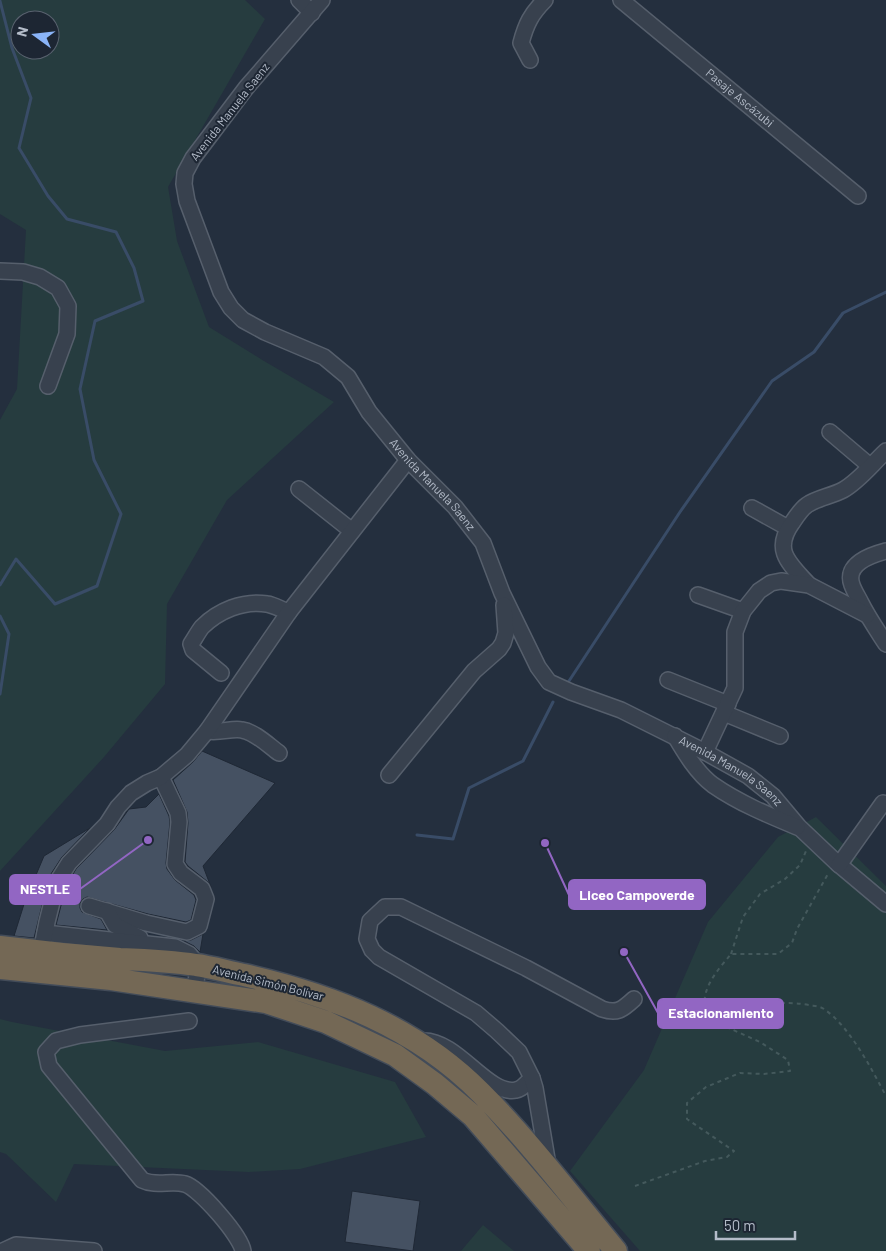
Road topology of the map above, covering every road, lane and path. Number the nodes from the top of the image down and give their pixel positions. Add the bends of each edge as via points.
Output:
1 (299, 0) edge
2 (322, 0) edge
3 (545, 0) edge
4 (621, 0) edge
5 (312, 13) junction
6 (530, 60) dead end
7 (858, 196) dead end
8 (0, 271) edge
9 (48, 386) dead end
10 (830, 432) dead end
11 (886, 451) edge
12 (408, 460) junction
13 (870, 466) junction
14 (299, 489) dead end
15 (752, 508) dead end
16 (788, 528) junction
17 (352, 532) junction
18 (886, 551) edge
19 (809, 585) junction
20 (502, 593) junction
21 (698, 595) dead end
22 (743, 611) junction
23 (289, 612) junction
24 (867, 615) junction
25 (886, 644) edge
26 (221, 673) dead end
27 (668, 680) dead end
28 (726, 708) junction
29 (207, 731) junction
30 (675, 736) junction
31 (780, 736) dead end
32 (705, 752) junction
33 (279, 753) dead end
34 (389, 775) dead end
35 (161, 777) junction
36 (882, 803) dead end
37 (798, 827) junction
38 (811, 838) junction
39 (837, 863) junction
40 (886, 904) edge
41 (89, 906) dead end
42 (107, 911) junction
43 (146, 923) junction
44 (139, 940) junction
45 (43, 943) junction
46 (0, 947) edge
47 (731, 954) junction
48 (198, 965) junction
49 (0, 968) edge
50 (195, 991) junction
51 (634, 999) dead end
52 (189, 1021) dead end
53 (722, 1025) junction
54 (418, 1042) junction
55 (532, 1078) junction
56 (886, 1096) edge
57 (548, 1168) junction
58 (532, 1184) junction
59 (635, 1186) dead end
60 (12, 1249) edge
61 (37, 1249) edge
62 (94, 1251) edge
63 (244, 1251) edge
64 (589, 1251) edge
65 (616, 1251) edge

1 - 5 street
2 - 5 street, Avenida Manuela Saenz
3 - 6 street via 532,13 524,29 521,43
4 - 7 street, Pasaje Ascázubi
5 - 12 street, Avenida Manuela Saenz via 246,88 193,158 185,179 187,201 221,292 231,308 243,320 265,332 324,357 348,377 370,412
8 - 9 street via 40,277 58,288 68,306 67,334
10 - 13 street
11 - 13 street
12 - 17 street
12 - 20 street, Avenida Manuela Saenz via 456,507 483,543
13 - 16 street via 842,490 807,505
14 - 17 street
15 - 16 street
16 - 19 street via 783,539 783,551 789,563
17 - 23 street
18 - 24 street via 863,559 852,574 851,584
19 - 22 street via 781,581 770,583
19 - 24 street
20 - 30 street, Avenida Manuela Saenz via 538,667 549,682 621,710
20 - 34 street via 506,633 503,643 474,672
21 - 22 street
22 - 28 street via 735,632 736,688
23 - 26 street via 267,604 244,604 216,616 201,628 191,644 193,650
23 - 29 street
24 - 25 street
27 - 28 street
28 - 31 street
28 - 32 street
29 - 33 street via 242,730
29 - 35 street via 187,755
30 - 32 street, Avenida Manuela Saenz
30 - 37 street via 688,758 712,784 756,810
32 - 37 street, Avenida Manuela Saenz via 748,776 773,796
35 - 43 street via 178,814 175,864 181,873 202,889 206,899 199,926 187,932
35 - 45 street via 131,793 107,824 69,863 57,882
36 - 39 street
37 - 38 street, Avenida Manuela Saenz
38 - 39 street, Avenida Manuela Saenz
38 - 47 path via 800,865 785,879 760,894 743,917
39 - 40 street, Avenida Manuela Saenz
39 - 47 path via 792,942 778,954
41 - 42 street
42 - 43 street
42 - 44 street via 115,925
43 - 44 street
44 - 45 street
44 - 48 street via 184,950
45 - 46 highway, Avenida Simón Bolívar
45 - 48 highway, Avenida Simón Bolívar
47 - 53 path via 711,979 704,1001 710,1017
48 - 50 street
48 - 54 highway, Avenida Simón Bolívar via 326,997
49 - 50 highway, Avenida Simón Bolívar
50 - 58 highway, Avenida Simón Bolívar via 266,1002 326,1022 395,1055 473,1116
51 - 55 street via 625,1008 611,1012 602,1009 401,908 385,907 370,921 366,939 372,950 483,1019 519,1052
52 - 63 street via 56,1041 46,1052 49,1066 142,1180 150,1184 180,1183 193,1188 232,1228
53 - 56 path via 762,1005 796,1003 823,1008 847,1031
53 - 59 path via 760,1042 788,1060 790,1072 740,1073 706,1088 687,1103 687,1119 734,1151 728,1157 705,1161
54 - 55 street via 437,1042 506,1090 517,1090
54 - 57 highway, Avenida Simón Bolívar via 481,1092
55 - 57 street
57 - 58 street
57 - 65 highway, Avenida Simón Bolívar
58 - 64 highway, Avenida Simón Bolívar
60 - 61 street
61 - 62 street

